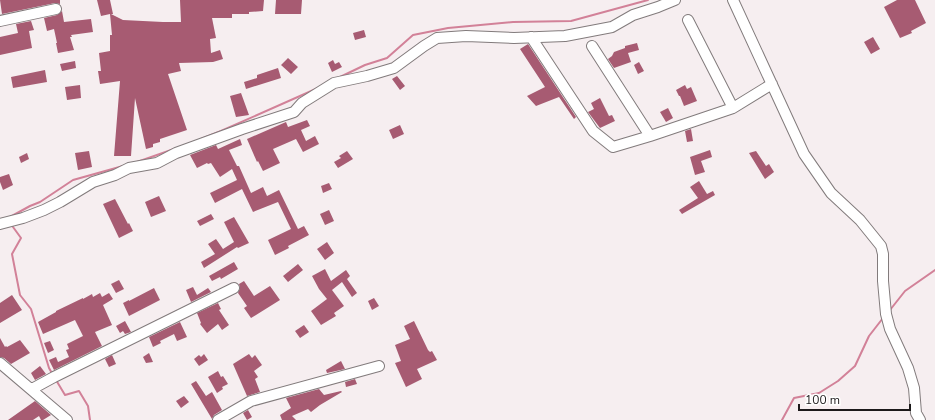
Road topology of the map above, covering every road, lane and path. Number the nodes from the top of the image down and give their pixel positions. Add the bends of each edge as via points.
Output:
1 (675, 0) edge
2 (733, 0) edge
3 (56, 9) dead end
4 (688, 20) dead end
5 (0, 21) edge
6 (531, 37) junction
7 (592, 46) dead end
8 (772, 84) junction
9 (733, 108) junction
10 (650, 136) junction
11 (2, 221) edge
12 (234, 288) dead end
13 (0, 363) edge
14 (379, 366) dead end
15 (32, 390) junction
16 (67, 420) edge
17 (218, 420) edge
18 (920, 420) edge

1 - 6 street via 633,15 612,27 565,36
2 - 8 street
3 - 5 street
4 - 9 street
6 - 10 street via 594,131 613,146
6 - 11 street via 437,38 394,68 334,83 302,103 294,112 242,128 176,153 157,163 129,168 93,182 60,202 23,218
7 - 10 street
8 - 9 street
8 - 18 street via 804,154 831,193 860,220 881,246 886,314 908,368 914,388 916,413
9 - 10 street
12 - 15 street
13 - 15 street
14 - 17 street via 251,401
15 - 16 street

